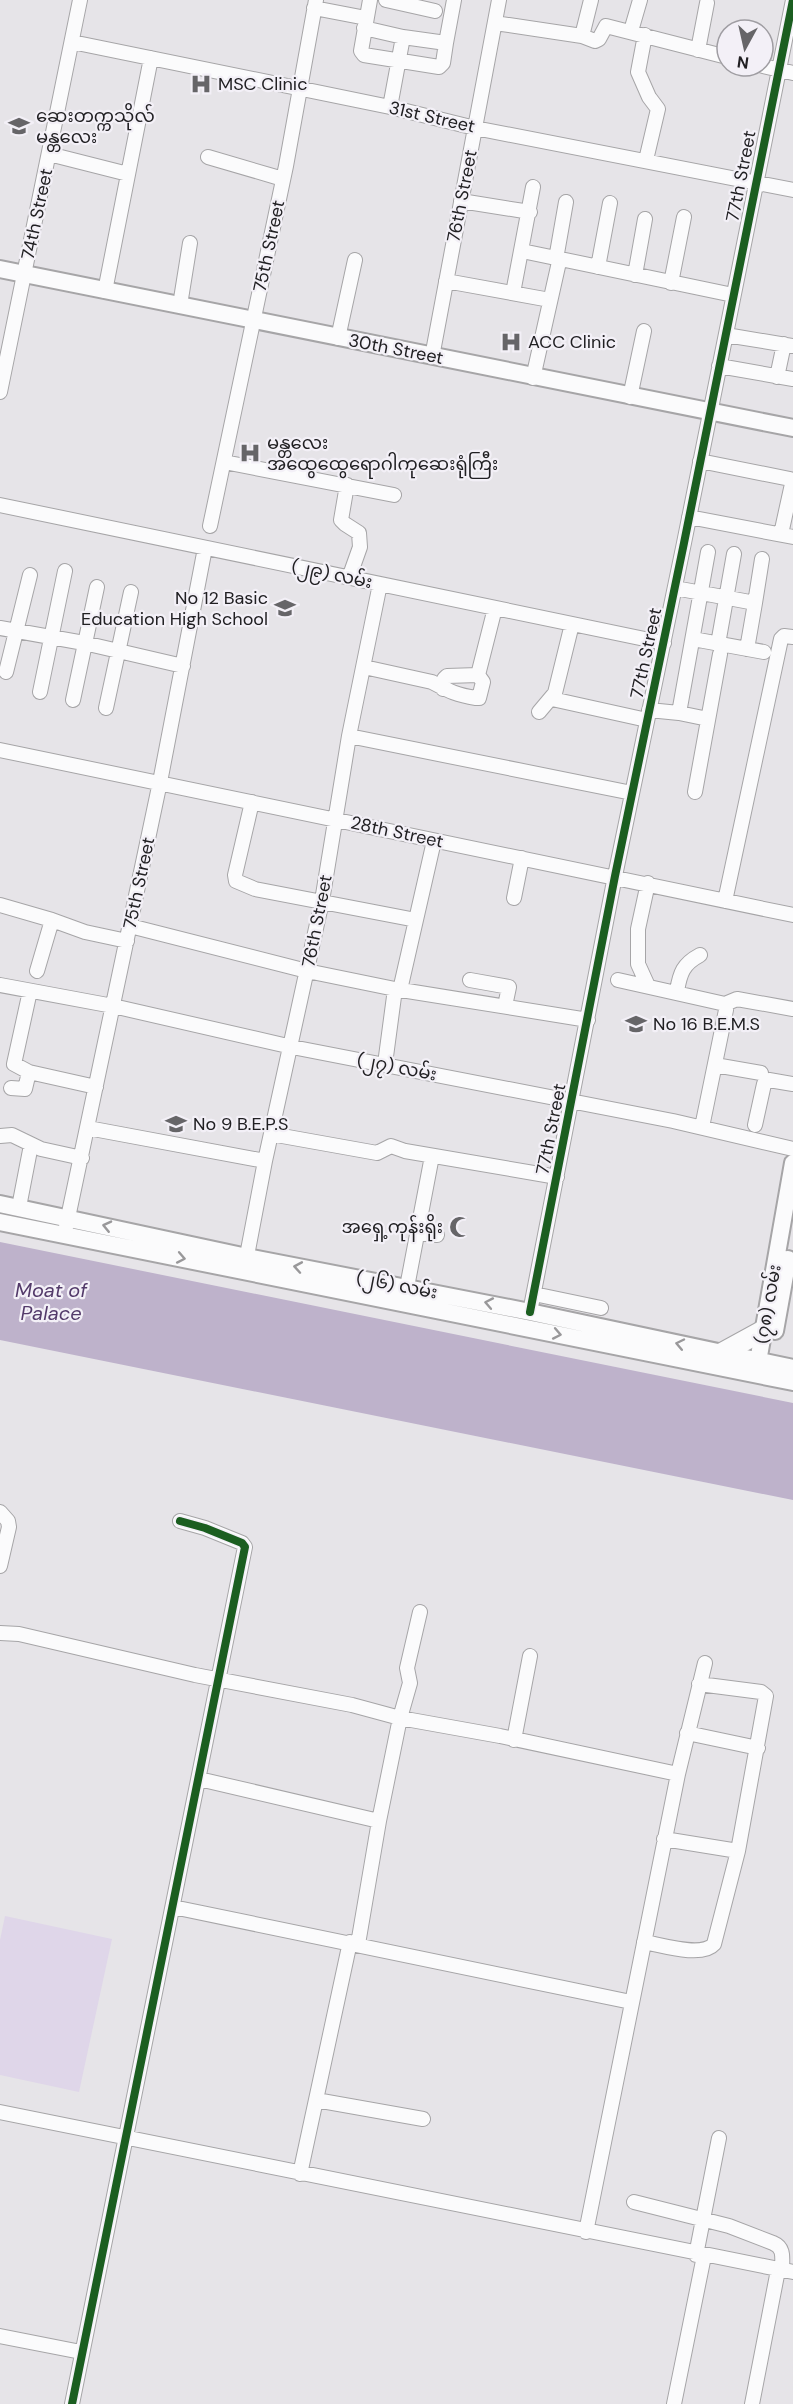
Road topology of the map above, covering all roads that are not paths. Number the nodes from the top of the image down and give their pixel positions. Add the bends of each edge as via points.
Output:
1 (80, 0) edge
2 (370, 0) edge
3 (386, 0) edge
4 (454, 0) edge
5 (500, 0) edge
6 (591, 0) edge
7 (640, 0) edge
8 (793, 0) edge
9 (707, 3) dead end
10 (315, 4) edge
11 (435, 11) dead end
12 (365, 23) junction
13 (495, 23) junction
14 (631, 31) junction
15 (645, 35) junction
16 (582, 36) junction
17 (403, 37) junction
18 (72, 42) junction
19 (446, 43) junction
20 (698, 50) junction
21 (715, 54) edge
22 (151, 58) junction
23 (398, 61) junction
24 (777, 69) junction
25 (793, 73) edge
26 (299, 89) junction
27 (390, 107) junction
28 (475, 128) junction
29 (49, 154) junction
30 (208, 157) dead end
31 (646, 160) junction
32 (288, 171) junction
33 (128, 174) junction
34 (756, 182) junction
35 (533, 187) dead end
36 (793, 190) edge
37 (461, 201) junction
38 (566, 202) dead end
39 (610, 203) dead end
40 (530, 212) junction
41 (684, 217) dead end
42 (645, 219) dead end
43 (190, 243) dead end
44 (522, 251) junction
45 (559, 259) junction
46 (355, 260) dead end
47 (598, 267) junction
48 (0, 269) edge
49 (25, 274) junction
50 (634, 275) junction
51 (446, 281) junction
52 (671, 283) junction
53 (105, 291) junction
54 (513, 293) junction
55 (733, 295) junction
56 (550, 300) junction
57 (180, 305) junction
58 (254, 319) junction
59 (644, 331) dead end
60 (726, 334) junction
61 (338, 338) junction
62 (788, 345) edge
63 (432, 357) junction
64 (719, 366) junction
65 (777, 377) junction
66 (533, 378) junction
67 (793, 379) edge
68 (0, 392) edge
69 (630, 397) junction
70 (709, 412) junction
71 (793, 428) edge
72 (700, 461) junction
73 (224, 462) junction
74 (347, 486) junction
75 (394, 495) dead end
76 (0, 506) edge
77 (689, 517) junction
78 (210, 526) dead end
79 (787, 536) edge
80 (205, 548) junction
81 (708, 552) dead end
82 (734, 554) dead end
83 (762, 559) dead end
84 (65, 571) dead end
85 (30, 575) dead end
86 (349, 578) junction
87 (380, 584) junction
88 (97, 587) dead end
89 (675, 588) junction
90 (131, 592) dead end
91 (702, 592) junction
92 (727, 597) junction
93 (755, 603) junction
94 (495, 608) junction
95 (572, 624) junction
96 (0, 628) edge
97 (17, 630) junction
98 (52, 637) junction
99 (793, 637) edge
100 (693, 639) junction
101 (84, 643) junction
102 (664, 643) junction
103 (719, 649) junction
104 (747, 649) junction
105 (118, 652) junction
106 (764, 652) dead end
107 (183, 666) junction
108 (364, 668) junction
109 (6, 672) dead end
110 (478, 675) junction
111 (443, 689) junction
112 (40, 692) dead end
113 (552, 699) junction
114 (73, 700) dead end
115 (106, 708) dead end
116 (539, 712) dead end
117 (679, 713) junction
118 (648, 715) junction
119 (708, 719) junction
120 (349, 736) junction
121 (0, 750) edge
122 (160, 782) junction
123 (695, 792) dead end
124 (632, 793) junction
125 (252, 802) junction
126 (335, 819) junction
127 (434, 841) junction
128 (522, 858) junction
129 (615, 876) junction
130 (648, 883) junction
131 (514, 898) dead end
132 (322, 901) junction
133 (725, 901) junction
134 (0, 905) edge
135 (793, 915) edge
136 (52, 920) junction
137 (416, 920) junction
138 (130, 926) junction
139 (126, 941) junction
140 (700, 955) dead end
141 (37, 971) dead end
142 (307, 971) junction
143 (470, 980) dead end
144 (618, 980) dead end
145 (0, 985) edge
146 (648, 986) junction
147 (398, 990) junction
148 (30, 991) junction
149 (677, 992) junction
150 (725, 1004) junction
151 (113, 1006) junction
152 (505, 1006) junction
153 (793, 1009) edge
154 (588, 1020) junction
155 (292, 1047) junction
156 (385, 1064) junction
157 (715, 1065) junction
158 (30, 1072) junction
159 (761, 1073) dead end
160 (793, 1084) edge
161 (96, 1087) junction
162 (11, 1088) dead end
163 (572, 1102) junction
164 (755, 1125) dead end
165 (702, 1127) junction
166 (88, 1128) junction
167 (271, 1134) junction
168 (0, 1136) edge
169 (31, 1145) junction
170 (793, 1149) edge
171 (432, 1156) junction
172 (82, 1158) junction
173 (265, 1161) junction
174 (793, 1163) edge
175 (556, 1177) junction
176 (0, 1204) edge
177 (19, 1207) junction
178 (69, 1217) junction
179 (0, 1222) edge
180 (793, 1230) edge
181 (418, 1233) junction
182 (64, 1234) junction
183 (437, 1235) dead end
184 (245, 1264) junction
185 (407, 1287) junction
186 (534, 1294) junction
187 (788, 1295) edge
188 (601, 1308) dead end
189 (530, 1311) junction
190 (764, 1330) junction
191 (722, 1353) junction
192 (793, 1368) edge
193 (763, 1369) junction
194 (793, 1382) edge
195 (0, 1512) edge
196 (180, 1521) dead end
197 (0, 1566) edge
198 (420, 1612) dead end
199 (0, 1633) edge
200 (530, 1656) dead end
201 (705, 1663) dead end
202 (208, 1677) junction
203 (699, 1684) junction
204 (400, 1718) junction
205 (687, 1733) junction
206 (514, 1740) junction
207 (758, 1748) junction
208 (678, 1774) junction
209 (199, 1779) junction
210 (379, 1821) junction
211 (664, 1839) junction
212 (738, 1851) junction
213 (173, 1907) junction
214 (644, 1942) junction
215 (354, 1943) junction
216 (631, 2002) junction
217 (316, 2100) junction
218 (0, 2112) edge
219 (423, 2119) dead end
220 (125, 2138) junction
221 (719, 2138) dead end
222 (300, 2174) junction
223 (634, 2202) dead end
224 (703, 2220) junction
225 (586, 2232) junction
226 (700, 2255) junction
227 (784, 2271) edge
228 (0, 2337) edge
229 (81, 2352) junction
230 (72, 2404) edge
231 (674, 2404) edge
232 (752, 2404) edge

1 - 18 street, 74th Street
2 - 12 street
3 - 11 street
4 - 19 street
5 - 13 street, 76th Street
6 - 16 street
7 - 14 street
8 - 24 street, 77th Street
9 - 20 street
10 - 12 street
10 - 26 street, 75th Street
12 - 17 street
12 - 23 street via 362,54
13 - 16 street
13 - 28 street, 76th Street
14 - 15 street
14 - 16 street via 606,26 598,40
15 - 20 street
15 - 31 street via 638,72 658,109
17 - 19 street
17 - 23 street
18 - 22 street, 31st Street
18 - 29 street, 74th Street
19 - 23 street via 442,67
20 - 21 street
22 - 26 street, 31st Street
22 - 33 street
23 - 27 street
24 - 25 street
24 - 34 street, 77th Street
26 - 27 street, 31st Street
26 - 32 street, 75th Street
27 - 28 street, 31st Street
28 - 31 street, 31st Street
28 - 37 street, 76th Street
29 - 33 street
29 - 49 street, 74th Street
30 - 32 street
31 - 34 street, 31st Street
32 - 58 street, 75th Street
33 - 53 street
34 - 36 street, 31st Street
34 - 55 street, 77th Street
35 - 40 street
37 - 40 street
37 - 51 street, 76th Street
38 - 45 street
39 - 47 street
40 - 44 street
41 - 52 street
42 - 50 street
43 - 57 street
44 - 45 street
44 - 54 street
45 - 47 street
45 - 56 street
46 - 61 street
47 - 50 street
48 - 49 main road, 30th Street
49 - 53 main road, 30th Street
49 - 68 street, 74th Street
50 - 52 street
51 - 54 street
51 - 63 street, 76th Street
52 - 55 street
53 - 57 main road, 30th Street
54 - 56 street
55 - 60 street, 77th Street
56 - 66 street
57 - 58 main road, 30th Street
58 - 61 main road, 30th Street
58 - 73 street, 75th Street
59 - 69 street
60 - 62 street
60 - 64 street, 77th Street
61 - 63 main road, 30th Street
62 - 65 street
63 - 66 main road, 30th Street
64 - 65 street
64 - 70 street, 77th Street
65 - 67 street
66 - 69 main road, 30th Street
69 - 70 main road, 30th Street
70 - 71 main road, 30th Street
70 - 72 street, 77th Street
72 - 77 street, 77th Street
72 - 79 street via 790,480
73 - 74 street
73 - 78 street, 75th Street
74 - 75 street
74 - 86 street via 341,520 359,533 361,540
76 - 80 street, (၂၉) လမ်း
77 - 79 street
77 - 89 street, 77th Street
80 - 86 street, (၂၉) လမ်း
80 - 107 street, 75th Street
81 - 91 street
82 - 92 street
83 - 93 street
84 - 98 street
85 - 97 street
86 - 87 street, (၂၉) လမ်း
87 - 94 street, (၂၉) လမ်း
87 - 108 street, 76th Street
88 - 101 street
89 - 91 street
89 - 102 street, 77th Street
90 - 105 street
91 - 92 street
91 - 100 street
92 - 93 street
92 - 103 street
93 - 104 street
94 - 95 street, (၂၉) လမ်း
94 - 110 street
95 - 102 street, (၂၉) လမ်း
95 - 113 street
96 - 97 street
97 - 98 street
97 - 109 street
98 - 101 street
98 - 112 street
99 - 133 street via 782,639
100 - 103 street
100 - 117 street
101 - 105 street
101 - 114 street
102 - 118 street, 77th Street
103 - 104 street
103 - 119 street
104 - 106 street
105 - 107 street
105 - 115 street
107 - 122 street, 75th Street
108 - 111 street via 432,682
108 - 120 street, 76th Street
110 - 111 street via 445,677
110 - 111 street via 483,682 480,698
113 - 116 street
113 - 118 street
117 - 118 street
117 - 119 street
118 - 124 street, 77th Street
119 - 123 street
120 - 124 street
120 - 126 street, 76th Street
121 - 122 street, 28th Street
122 - 125 street, 28th Street
122 - 138 street, 75th Street
124 - 129 street, 77th Street
125 - 126 street, 28th Street
125 - 132 street via 236,881 255,889
126 - 127 street, 28th Street
126 - 132 street, 76th Street
127 - 128 street, 28th Street
127 - 137 street
128 - 129 street, 28th Street
128 - 131 street
129 - 130 street, 28th Street
129 - 154 street, 77th Street
130 - 133 street, 28th Street
130 - 146 street via 638,929 638,964
132 - 137 street
132 - 142 street, 76th Street
133 - 135 street, 28th Street
134 - 136 street
136 - 139 street
136 - 141 street
137 - 147 street
138 - 139 street, 75th Street
138 - 142 street
139 - 151 street, 75th Street
140 - 149 street via 688,961 680,972
142 - 147 street
142 - 155 street, 76th Street
143 - 152 street via 509,987
144 - 146 street
145 - 148 street, (၂၇) လမ်း
146 - 149 street
147 - 152 street
147 - 156 street
148 - 151 street, (၂၇) လမ်း
148 - 158 street via 14,1064
149 - 150 street
150 - 153 street via 737,999
150 - 157 street
151 - 155 street, (၂၇) လမ်း
151 - 161 street, 75th Street
152 - 154 street
154 - 163 street, 77th Street
155 - 156 street, (၂၇) လမ်း
155 - 167 street, 76th Street
156 - 163 street, (၂၇) လမ်း
157 - 159 street
157 - 165 street
158 - 161 street
158 - 162 street via 26,1089
160 - 164 street via 769,1080 764,1084
161 - 166 street, 75th Street
163 - 165 street, (၂၇) လမ်း
163 - 175 street, 77th Street
165 - 170 street, (၂၇) လမ်း
166 - 172 street, 75th Street
166 - 173 street
167 - 171 street via 378,1153 391,1146
167 - 173 street, 76th Street
168 - 169 street via 12,1134
169 - 172 street
169 - 177 street
171 - 175 street
171 - 181 street
172 - 178 street, 75th Street
173 - 184 street, 76th Street
174 - 190 main road, (၇၈) လမ်း
175 - 186 street, 77th Street
176 - 177 main road, (၂၆) လမ်း
177 - 178 main road, (၂၆) လမ်း
178 - 182 street, 75th Street
184 -> 178 main road, (၂၆) လမ်း
179 - 182 main road, (၂၆) လမ်း
180 - 187 main road, (၇၈) လမ်း
181 - 183 street
181 - 185 street
182 -> 184 main road, (၂၆) လမ်း
185 -> 184 main road, (၂၆) လမ်း
184 -> 193 main road, (၂၆) လမ်း
189 -> 185 main road, (၂၆) လမ်း
186 - 188 street
186 - 189 street, 77th Street
187 - 193 main road, (၇၈) လမ်း
191 -> 189 main road, (၂၆) လမ်း
190 - 191 highway
190 - 193 main road, (၇၈) လမ်း
191 - 193 main road, (၂၆) လမ်း
192 - 193 main road, (၂၆) လမ်း
193 - 194 main road, (၂၆) လမ်း
195 - 197 street via 9,1527
196 - 202 street via 245,1547
198 - 204 street via 407,1668 410,1683
199 - 202 street
200 - 206 street
201 - 203 street
202 - 204 street
202 - 209 street
203 - 205 street
203 - 207 street via 765,1693
204 - 206 street
204 - 210 street
205 - 207 street
205 - 208 street
206 - 208 street
207 - 212 street
208 - 211 street
209 - 210 street
209 - 213 street
210 - 215 street
211 - 212 street
211 - 214 street
212 - 214 street via 710,1950
213 - 215 street
213 - 220 street
214 - 216 street
215 - 216 street
215 - 217 street
216 - 225 street
217 - 219 street
217 - 222 street
218 - 220 street
220 - 222 street
220 - 229 street
221 - 224 street
222 - 225 street
223 - 224 street
224 - 226 street
224 - 227 street via 780,2246
225 - 226 street
226 - 227 street
226 - 231 street
227 - 232 street
228 - 229 street
229 - 230 street

